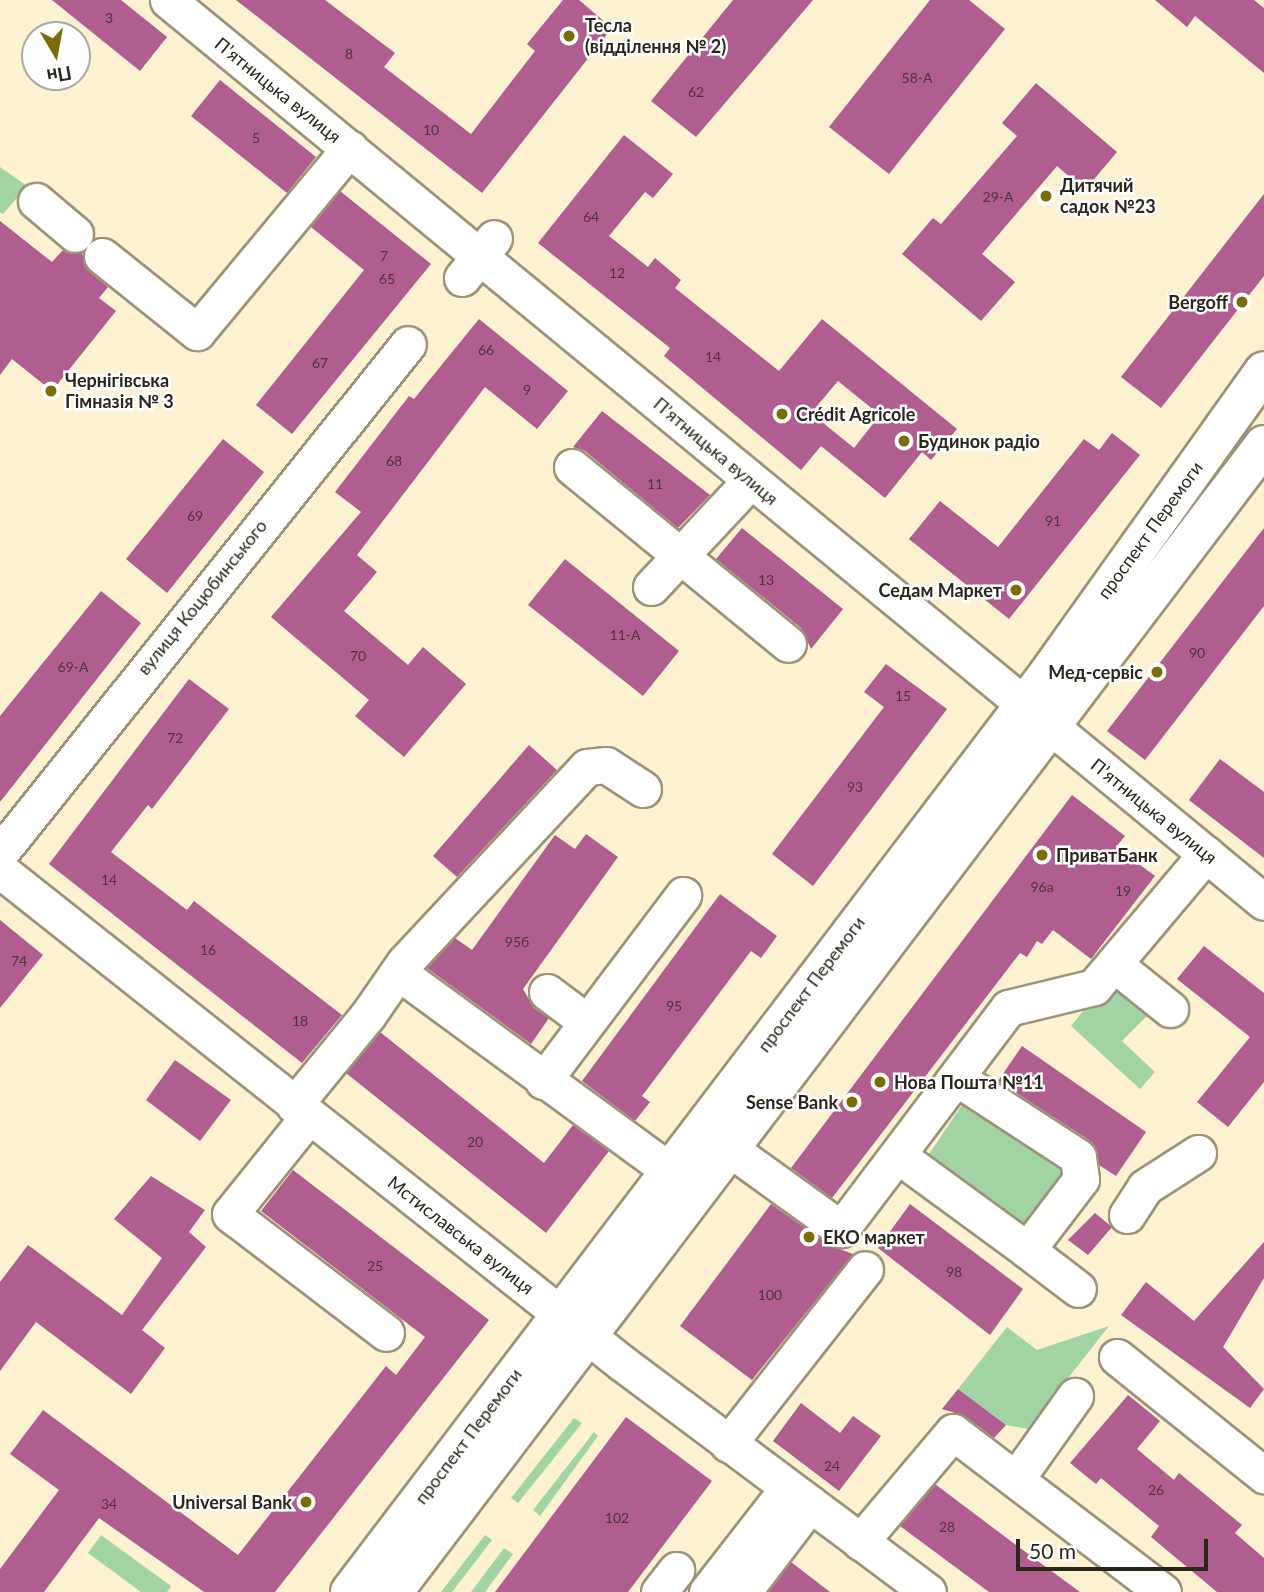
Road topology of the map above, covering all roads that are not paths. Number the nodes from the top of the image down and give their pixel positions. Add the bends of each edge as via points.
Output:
1 (167, 0) edge
2 (350, 148) junction
3 (36, 201) dead end
4 (75, 234) dead end
5 (102, 256) dead end
6 (408, 344) dead end
7 (1264, 371) edge
8 (1264, 445) edge
9 (572, 467) dead end
10 (751, 480) junction
11 (681, 555) junction
12 (651, 587) dead end
13 (788, 644) dead end
14 (1037, 716) junction
15 (643, 789) dead end
16 (0, 853) edge
17 (1206, 854) junction
18 (0, 870) edge
19 (683, 895) dead end
20 (1264, 902) edge
21 (1114, 964) junction
22 (398, 972) junction
23 (547, 992) dead end
24 (1170, 1009) dead end
25 (587, 1022) junction
26 (957, 1078) junction
27 (543, 1081) junction
28 (301, 1111) junction
29 (730, 1149) junction
30 (1198, 1153) dead end
31 (900, 1157) junction
32 (669, 1170) junction
33 (1081, 1179) junction
34 (1027, 1250) junction
35 (865, 1269) dead end
36 (1078, 1289) dead end
37 (574, 1325) junction
38 (386, 1333) dead end
39 (1117, 1357) dead end
40 (1075, 1396) dead end
41 (728, 1444) junction
42 (1264, 1475) edge
43 (1016, 1479) junction
44 (799, 1496) junction
45 (860, 1542) junction
46 (350, 1592) edge
47 (393, 1592) edge
48 (707, 1592) edge
49 (743, 1592) edge
50 (928, 1592) edge
51 (1163, 1592) edge

1 - 2 street, Пʼятницька вулиця
2 - 5 street via 197,332
2 - 10 street, Пʼятницька вулиця
3 - 4 street
6 - 16 street, вулиця Коцюбинського
7 - 14 main road, проспект Перемоги
8 - 14 main road, проспект Перемоги
9 - 11 street
10 - 11 street
10 - 14 street, Пʼятницька вулиця
11 - 12 street
11 - 13 street
14 - 17 street, Пʼятницька вулиця
14 - 29 main road, проспект Перемоги
14 - 32 main road, проспект Перемоги
15 - 22 street via 606,765 587,767
17 - 20 street, Пʼятницька вулиця
17 - 21 street
18 - 28 street, Мстиславська вулиця
19 - 25 street
21 - 24 street
21 - 26 street via 1094,987 1008,1008
22 - 27 street
22 - 28 street
23 - 25 street
25 - 27 street
26 - 31 street
26 - 33 street via 1078,1157
27 - 32 street
28 - 37 street, Мстиславська вулиця
28 - 38 street via 230,1213
29 - 31 street via 841,1229
29 - 37 main road, проспект Перемоги
30 - 33 street via 1146,1187 1133,1220
31 - 34 street
32 - 37 main road, проспект Перемоги
33 - 34 street
34 - 36 street
35 - 41 street
37 - 41 street, Мстиславська вулиця
37 - 46 main road, проспект Перемоги
37 - 47 main road, проспект Перемоги
39 - 42 street
40 - 43 street
41 - 44 street, Мстиславська вулиця
43 - 45 street via 953,1432
43 - 51 street
44 - 45 street, Мстиславська вулиця
44 - 48 street
44 - 49 street
45 - 50 street, Мстиславська вулиця

